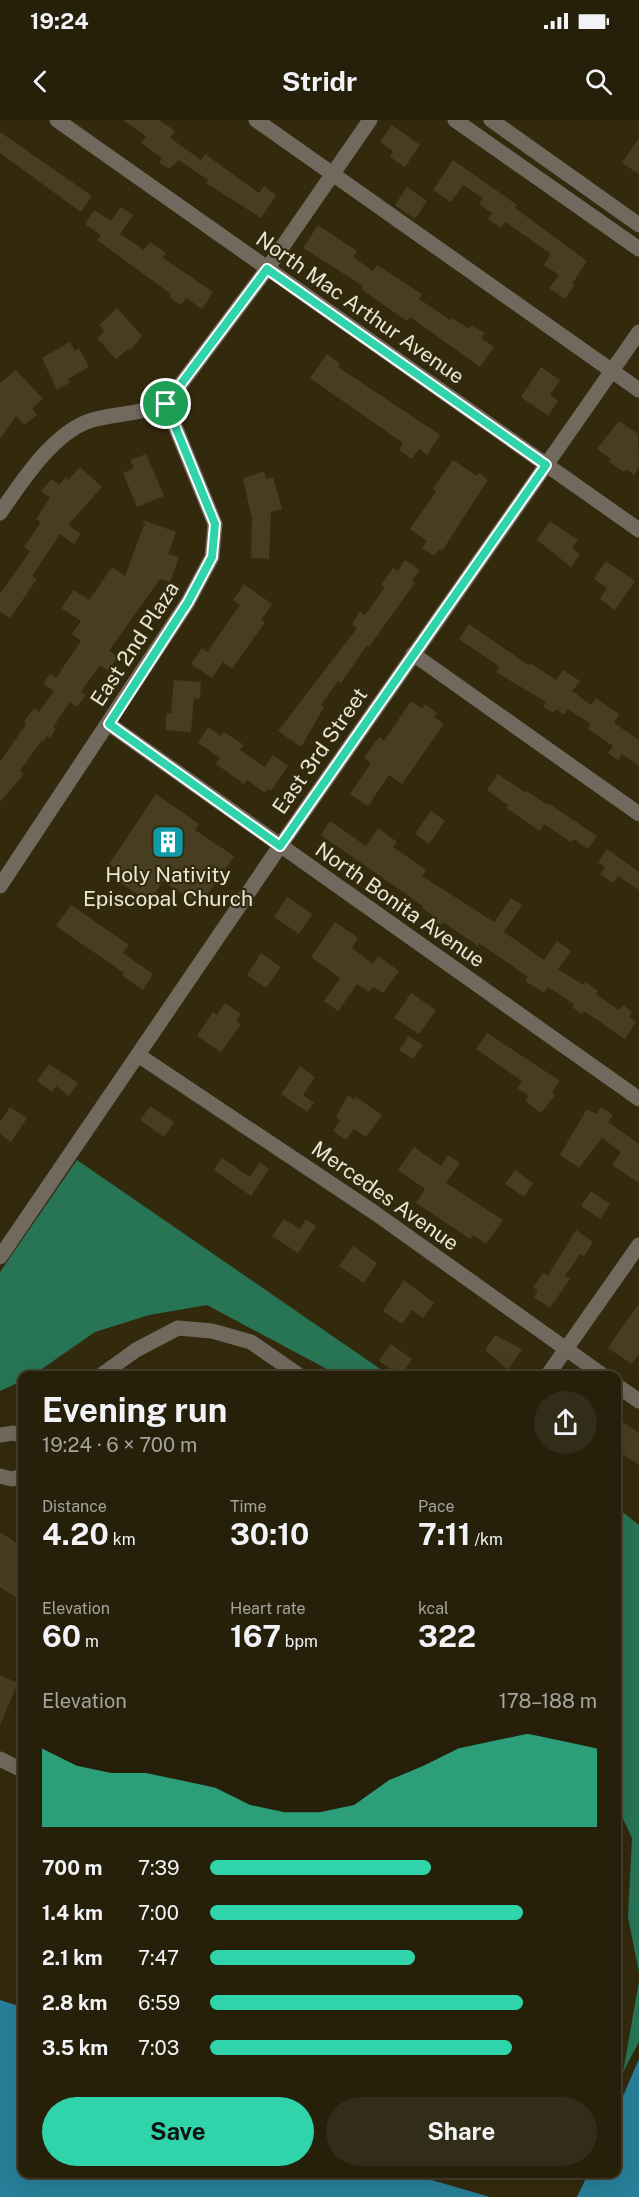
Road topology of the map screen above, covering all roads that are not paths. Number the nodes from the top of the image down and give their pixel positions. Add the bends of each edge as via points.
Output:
1 (57, 120) edge
2 (256, 120) edge
3 (370, 120) edge
4 (455, 120) edge
5 (491, 120) edge
6 (333, 175) junction
7 (639, 225) edge
8 (639, 249) edge
9 (267, 269) junction
10 (639, 332) edge
11 (612, 371) junction
12 (639, 390) edge
13 (166, 404) junction
14 (546, 465) junction
15 (0, 513) edge
16 (639, 530) edge
17 (413, 654) junction
18 (109, 724) junction
19 (639, 814) edge
20 (280, 846) junction
21 (0, 886) edge
22 (138, 1055) junction
23 (639, 1099) edge
24 (638, 1249) edge
25 (0, 1257) edge
26 (567, 1349) junction
27 (107, 1371) edge
28 (293, 1371) edge
29 (551, 1371) edge
30 (597, 1371) edge
31 (621, 1388) edge
32 (639, 1401) edge
33 (18, 1434) edge
34 (0, 1435) edge
35 (0, 1476) edge
36 (18, 1477) edge
37 (0, 1759) edge
38 (18, 1768) edge

1 - 9 street, North Mac Arthur Avenue
2 - 6 street
3 - 6 street
4 - 8 street
5 - 7 street
6 - 9 street
6 - 11 street
9 - 13 street
9 - 14 street, North Mac Arthur Avenue
10 - 11 street, East 3rd Street
11 - 12 street
11 - 14 street, East 3rd Street
13 - 15 street via 144,412 90,420 73,429 32,467
13 - 18 street, East 2nd Plaza via 215,524 212,557 188,602
14 - 16 street, North Mac Arthur Avenue
14 - 17 street, East 3rd Street
17 - 19 street
17 - 20 street, East 3rd Street
18 - 20 street, North Bonita Avenue
18 - 21 street, East 2nd Plaza
20 - 22 street, East 3rd Street
20 - 23 street, North Bonita Avenue
22 - 25 street, East 3rd Street
22 - 26 street, Mercedes Avenue via 375,1213
24 - 26 street
26 - 29 street
26 - 30 street, Mercedes Avenue
27 - 28 street via 178,1328 212,1331 251,1342
31 - 32 street
33 - 34 street
35 - 36 street
37 - 38 street

